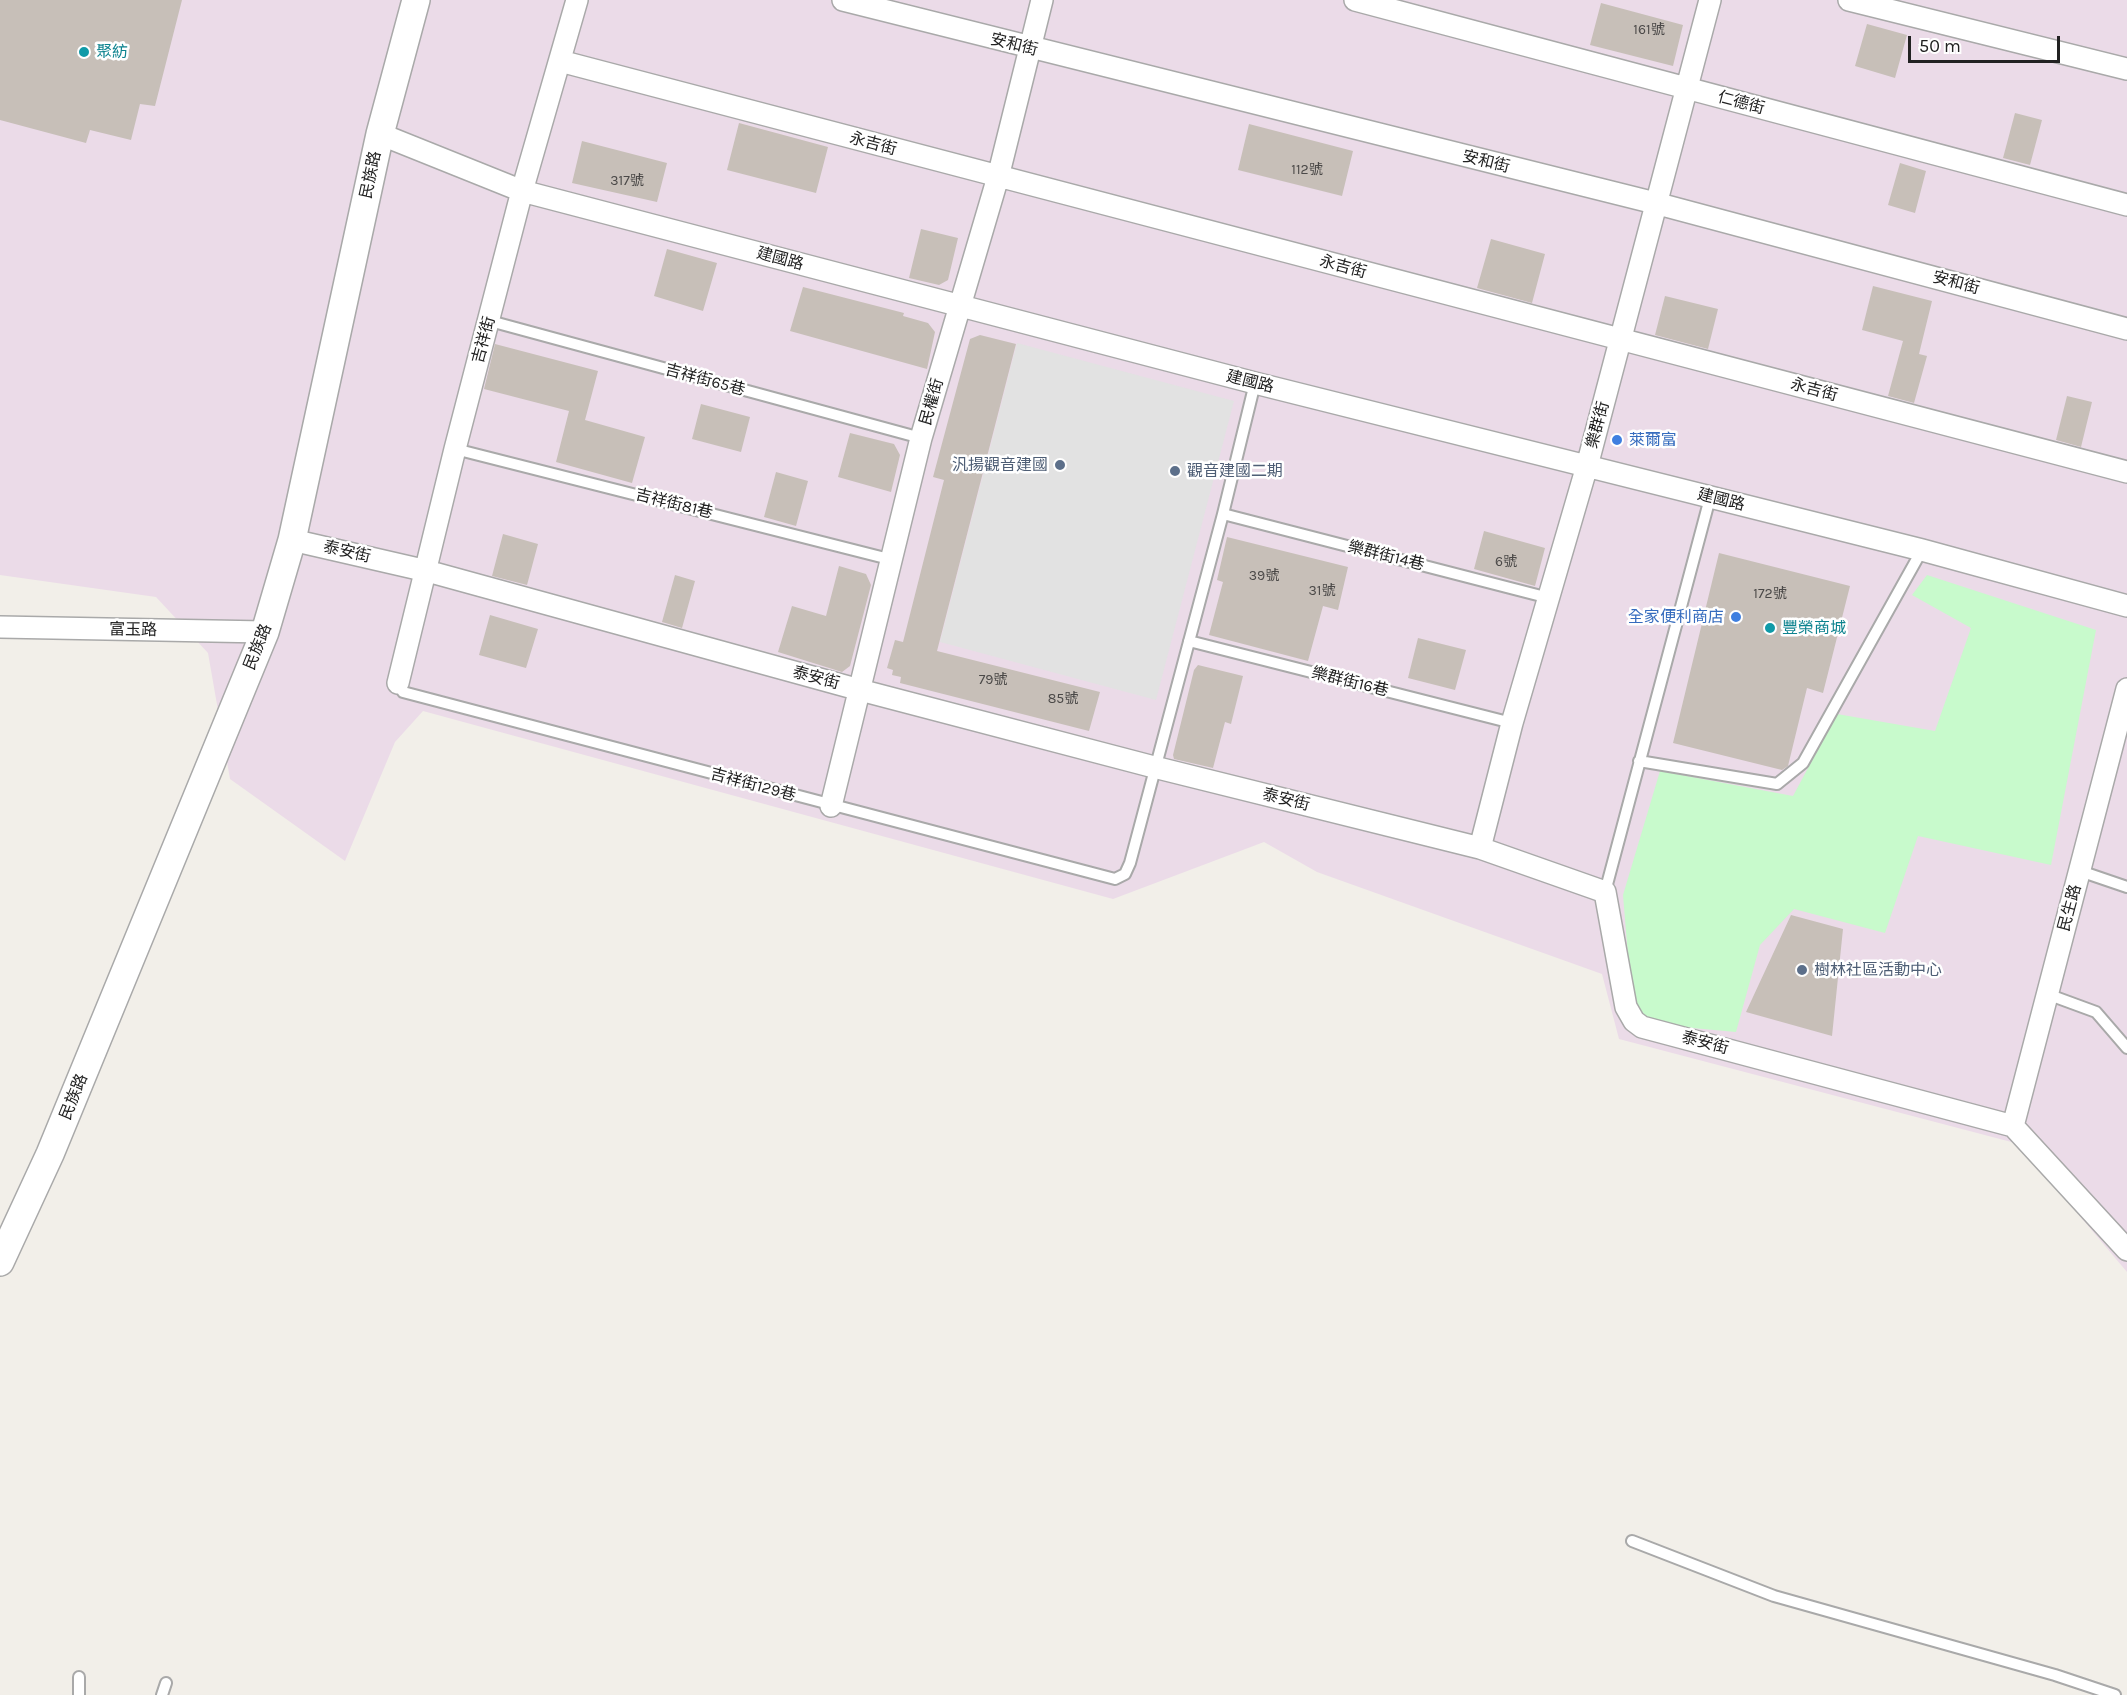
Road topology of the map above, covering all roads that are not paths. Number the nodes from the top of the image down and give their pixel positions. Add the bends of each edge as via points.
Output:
1 (416, 0) edge
2 (577, 0) edge
3 (843, 0) edge
4 (1042, 0) edge
5 (1355, 0) edge
6 (1710, 0) edge
7 (1849, 0) edge
8 (1029, 49) junction
9 (560, 61) junction
10 (2127, 69) edge
11 (1688, 89) junction
12 (380, 134) junction
13 (998, 177) junction
14 (522, 190) junction
15 (1655, 203) junction
16 (2127, 206) edge
17 (959, 306) junction
18 (490, 321) junction
19 (2127, 329) edge
20 (1621, 340) junction
21 (1255, 383) junction
22 (921, 438) junction
23 (455, 449) junction
24 (1587, 466) junction
25 (2127, 472) edge
26 (1710, 498) junction
27 (1223, 514) junction
28 (292, 540) junction
29 (1922, 550) junction
30 (893, 560) junction
31 (428, 571) junction
32 (1549, 598) junction
33 (2127, 606) edge
34 (0, 627) edge
35 (266, 632) junction
36 (1189, 641) junction
37 (398, 683) joint
38 (2127, 689) edge
39 (860, 690) junction
40 (1512, 723) junction
41 (2120, 747) edge
42 (1639, 761) junction
43 (1154, 767) junction
44 (831, 806) junction
45 (1480, 848) junction
46 (2080, 871) junction
47 (2127, 887) edge
48 (1605, 892) junction
49 (2047, 994) junction
50 (2127, 1048) edge
51 (2013, 1126) junction
52 (2126, 1247) edge
53 (0, 1262) edge
54 (1632, 1540) dead end
55 (79, 1677) dead end
56 (166, 1683) dead end
57 (79, 1695) edge
58 (162, 1695) edge
59 (2115, 1695) edge

1 - 12 street, 民族路
2 - 9 street, 吉祥街
3 - 8 street, 安和街
4 - 8 street, 民權街
5 - 11 street, 仁德街
6 - 11 street, 樂群街
7 - 10 street
8 - 13 street, 民權街
8 - 15 street, 安和街
9 - 13 street, 永吉街
9 - 14 street, 吉祥街
11 - 15 street, 樂群街
11 - 16 street, 仁德街
12 - 14 street, 建國路
12 - 28 street, 民族路
13 - 17 street, 民權街
13 - 20 street, 永吉街
14 - 17 street, 建國路
14 - 18 street, 吉祥街
15 - 19 street, 安和街
15 - 20 street, 樂群街
17 - 21 street, 建國路
17 - 22 street, 民權街
18 - 22 lane, 吉祥街65巷
18 - 23 street, 吉祥街
20 - 24 street, 樂群街
20 - 25 street, 永吉街
21 - 24 street, 建國路
21 - 27 lane
22 - 30 street, 民權街
23 - 30 lane, 吉祥街81巷
23 - 31 street, 吉祥街
24 - 26 street, 建國路
24 - 32 street, 樂群街
26 - 29 street, 建國路
26 - 42 lane
27 - 32 lane, 樂群街14巷
27 - 36 lane
28 - 31 street, 泰安街
28 - 35 street, 民族路
29 - 33 street, 建國路
29 - 42 lane via 1803,763 1777,784
30 - 39 street, 民權街
31 - 37 street, 吉祥街
31 - 39 street, 泰安街
32 - 40 street, 樂群街
34 - 35 street, 富玉路
35 - 53 street, 民族路 via 50,1154
36 - 40 lane, 樂群街16巷
36 - 43 lane
37 - 44 lane, 吉祥街129巷 via 403,692
38 - 41 street, 民生路
39 - 43 street, 泰安街
39 - 44 street, 民權街
40 - 45 street, 樂群街
41 - 46 street, 民生路
42 - 48 lane
43 - 44 lane, 吉祥街129巷 via 1130,863 1125,874 1115,879
43 - 45 street, 泰安街
45 - 48 street, 泰安街
46 - 47 lane
46 - 49 street, 民生路
48 - 51 street, 泰安街 via 1626,1007 1642,1027
49 - 50 lane via 2096,1012
49 - 51 street, 民生路
51 - 52 street
54 - 59 lane via 1774,1596
55 - 57 lane
56 - 58 lane

